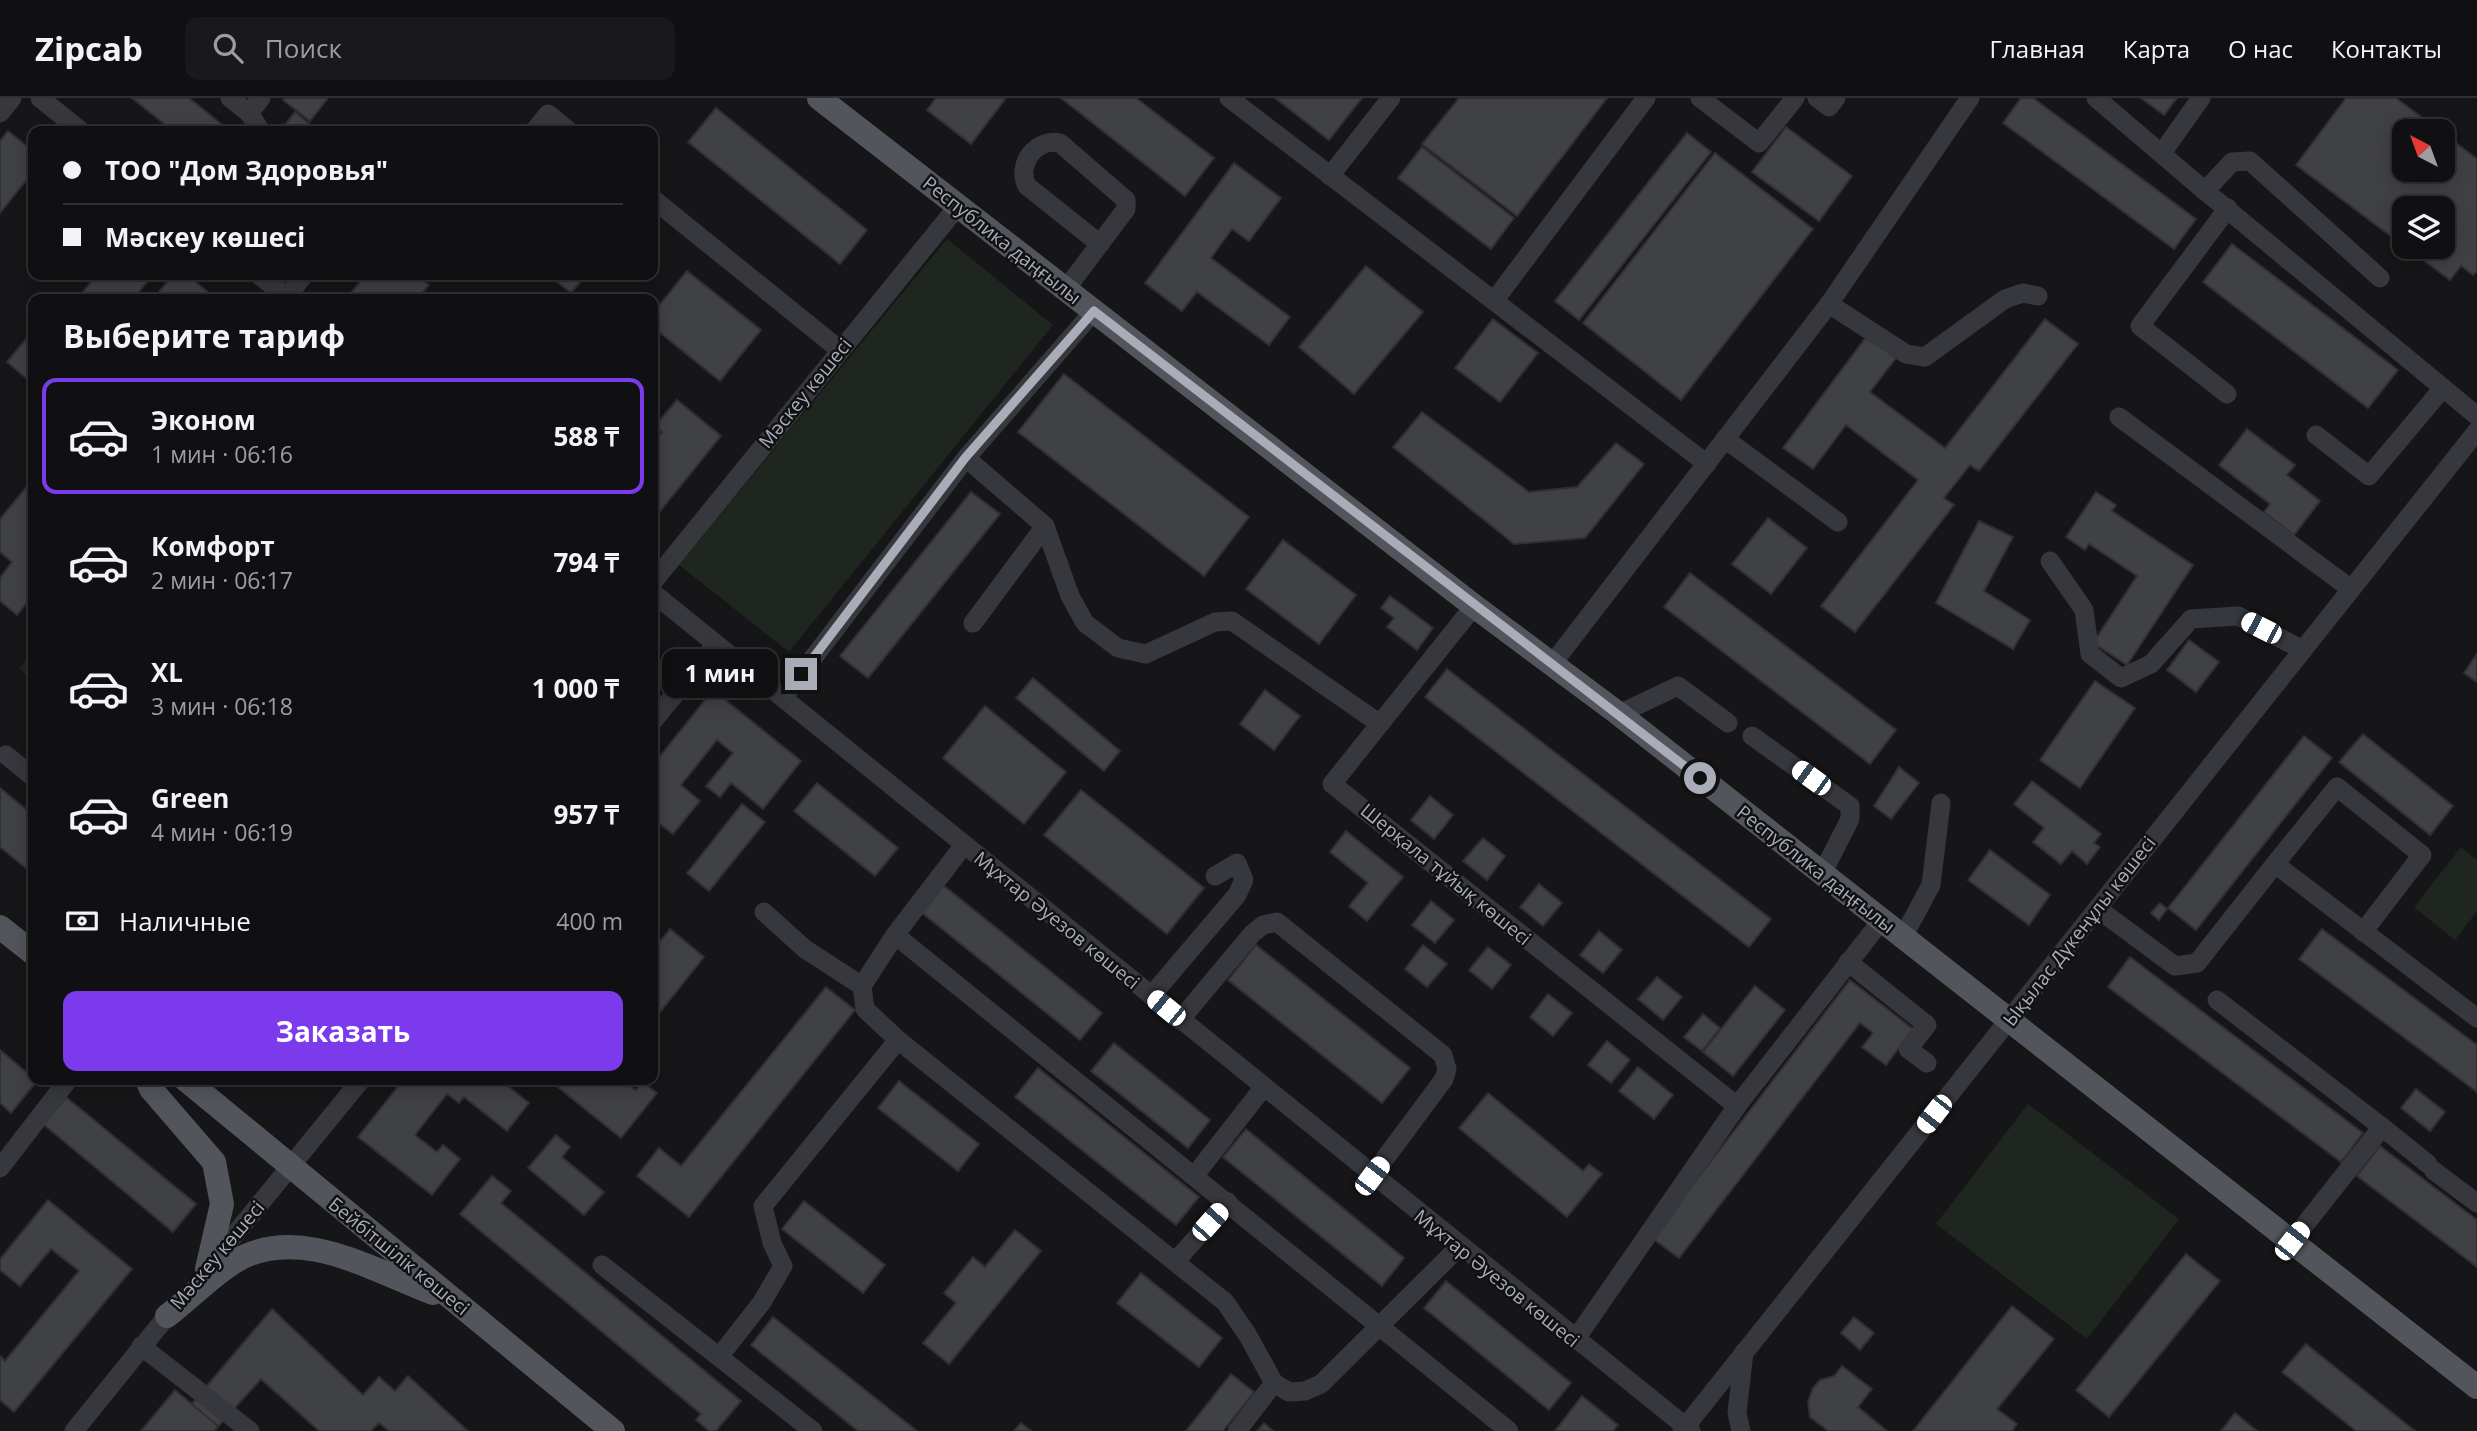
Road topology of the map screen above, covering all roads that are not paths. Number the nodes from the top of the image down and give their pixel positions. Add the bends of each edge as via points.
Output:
1 (12, 98) edge
2 (40, 98) edge
3 (230, 98) edge
4 (819, 98) edge
5 (1229, 98) edge
6 (1391, 98) edge
7 (1646, 98) edge
8 (1700, 98) edge
9 (1795, 98) edge
10 (1817, 98) edge
11 (1836, 98) edge
12 (1970, 98) edge
13 (2096, 98) edge
14 (2201, 98) edge
15 (255, 105) edge
16 (0, 113) edge
17 (75, 126) edge
18 (260, 126) edge
19 (538, 126) edge
20 (563, 126) edge
21 (2162, 153) junction
22 (1330, 176) junction
23 (2205, 191) junction
24 (658, 203) edge
25 (958, 206) junction
26 (2228, 208) junction
27 (1100, 244) junction
28 (2380, 278) dead end
29 (265, 280) edge
30 (1066, 289) junction
31 (283, 294) edge
32 (2038, 296) dead end
33 (1494, 301) junction
34 (1829, 304) junction
35 (1094, 311) junction
36 (840, 350) junction
37 (2443, 388) junction
38 (2227, 394) dead end
39 (2477, 416) edge
40 (2119, 417) dead end
41 (2477, 431) edge
42 (2316, 435) dead end
43 (1726, 439) junction
44 (965, 458) junction
45 (1707, 464) junction
46 (1838, 522) dead end
47 (1045, 526) junction
48 (2050, 561) dead end
49 (658, 576) edge
50 (2351, 589) junction
51 (658, 597) edge
52 (1474, 607) junction
53 (973, 623) dead end
54 (715, 645) junction
55 (2303, 650) junction
56 (1553, 663) junction
57 (784, 696) junction
58 (1619, 714) junction
59 (658, 715) edge
60 (1728, 723) dead end
61 (1380, 724) junction
62 (1752, 736) dead end
63 (6, 755) dead end
64 (28, 773) edge
65 (1941, 803) dead end
66 (964, 845) junction
67 (2275, 864) junction
68 (1822, 874) junction
69 (1215, 876) dead end
70 (2098, 909) junction
71 (764, 912) dead end
72 (1881, 920) junction
73 (0, 927) edge
74 (2363, 932) junction
75 (895, 935) junction
76 (1903, 937) junction
77 (28, 949) edge
78 (1848, 962) junction
79 (862, 986) junction
80 (1151, 996) junction
81 (2217, 1000) dead end
82 (2477, 1018) edge
83 (2010, 1019) junction
84 (1180, 1020) junction
85 (898, 1040) junction
86 (1927, 1063) dead end
87 (64, 1085) edge
88 (149, 1085) edge
89 (192, 1085) edge
90 (357, 1085) edge
91 (1263, 1088) junction
92 (1737, 1106) junction
93 (2382, 1128) junction
94 (290, 1165) junction
95 (0, 1168) edge
96 (1195, 1175) junction
97 (1372, 1176) junction
98 (1228, 1202) junction
99 (2477, 1203) edge
100 (2292, 1241) junction
101 (1459, 1247) junction
102 (1175, 1262) junction
103 (602, 1265) dead end
104 (207, 1269) junction
105 (453, 1300) junction
106 (167, 1316) junction
107 (1383, 1326) junction
108 (1575, 1340) junction
109 (141, 1346) junction
110 (1744, 1352) junction
111 (719, 1357) junction
112 (1274, 1383) junction
113 (2477, 1387) edge
114 (1686, 1429) edge
115 (74, 1431) edge
116 (250, 1431) edge
117 (613, 1431) edge
118 (813, 1431) edge
119 (1237, 1431) edge
120 (1510, 1431) edge
121 (1741, 1431) edge

1 - 16 street
2 - 17 street
3 - 15 street
4 - 25 main road, Республика даңғылы
5 - 22 street
6 - 22 street
7 - 33 street
8 - 9 street via 1759,143
10 - 11 street via 1829,107
12 - 34 street
13 - 21 street
14 - 21 street
15 - 18 street
19 - 20 street via 548,114
21 - 23 street
22 - 33 street
23 - 26 street
23 - 28 street via 2232,162 2250,161
24 - 36 street
25 - 30 main road, Республика даңғылы
25 - 36 street, Мәскеу көшесі
26 - 37 street
26 - 38 street via 2140,326
27 - 27 street via 1126,209 1126,200 1060,143 1041,145 1024,161 1027,187
27 - 30 street
29 - 31 street
30 - 35 main road, Республика даңғылы
32 - 34 street via 2024,293 2005,299 1926,357 1906,354
33 - 45 street
34 - 43 street
35 - 44 street
35 - 52 main road, Республика даңғылы
36 - 49 street, Мәскеу көшесі
37 - 39 street
37 - 42 street via 2369,476
40 - 50 street
41 - 50 street, Ықылас Дүкенұлы көшесі
43 - 45 street
43 - 46 street
44 - 47 street
44 - 57 street
45 - 56 street
47 - 53 street
47 - 61 street via 1070,596 1085,623 1118,648 1146,654 1215,622 1231,621
48 - 55 street via 2084,610 2090,654 2122,678 2151,664 2191,619 2238,616
50 - 55 street, Ықылас Дүкенұлы көшесі
51 - 54 street, Мұхтар Әуезов көшесі
52 - 56 main road, Республика даңғылы
52 - 61 street, Шерқала тұйық көшесі
54 - 57 street, Мұхтар Әуезов көшесі
54 - 59 street
55 - 70 street, Ықылас Дүкенұлы көшесі
56 - 58 main road, Республика даңғылы
57 - 66 street, Мұхтар Әуезов көшесі
58 - 60 street via 1678,686
58 - 68 main road, Республика даңғылы
61 - 92 street, Шерқала тұйық көшесі via 1332,783
62 - 68 street via 1850,806 1850,819
63 - 64 street
65 - 76 street via 1931,885
66 - 75 street
66 - 80 street, Мұхтар Әуезов көшесі
67 - 70 street via 2197,963 2175,965
67 - 74 street
67 - 74 street via 2337,787 2421,855
68 - 72 main road, Республика даңғылы
69 - 80 street via 1237,863 1244,880 1237,895
70 - 83 street, Ықылас Дүкенұлы көшесі
71 - 79 street via 804,949
72 - 76 main road, Республика даңғылы
72 - 78 street
73 - 77 main road
74 - 82 street
75 - 79 street
75 - 96 street
76 - 83 main road, Республика даңғылы
78 - 86 street via 1927,1025 1908,1049
78 - 92 street
79 - 85 street via 865,1009
80 - 84 street, Мұхтар Әуезов көшесі
81 - 93 street
83 - 100 main road, Республика даңғылы
83 - 110 street, Ықылас Дүкенұлы көшесі
84 - 91 street, Мұхтар Әуезов көшесі
84 - 97 street via 1252,934 1277,922 1443,1055 1444,1079
85 - 102 street
85 - 111 street via 763,1206 783,1266 762,1302
87 - 95 street
88 - 104 main road via 214,1162 222,1204
89 - 94 main road, Бейбітшілік көшесі
90 - 94 street, Мәскеу көшесі
91 - 96 street
91 - 97 street, Мұхтар Әуезов көшесі
92 - 108 street
93 - 99 street
93 - 100 street
94 - 104 street, Мәскеу көшесі
94 - 105 main road, Бейбітшілік көшесі
96 - 98 street
97 - 101 street, Мұхтар Әуезов көшесі
98 - 102 street
98 - 107 street
100 - 113 main road, Республика даңғылы
101 - 107 street
101 - 108 street, Мұхтар Әуезов көшесі
102 - 112 street via 1225,1302
103 - 111 street
104 - 106 street, Мәскеу көшесі
105 - 106 main road via 321,1250 287,1245 234,1262
105 - 117 main road, Бейбітшілік көшесі
106 - 109 street, Мәскеу көшесі
107 - 112 street via 1321,1384 1289,1392
107 - 120 street
108 - 114 street, Мұхтар Әуезов көшесі
109 - 115 street, Мәскеу көшесі
109 - 116 street
110 - 114 street, Ықылас Дүкенұлы көшесі
110 - 121 street via 1737,1413
111 - 118 street
112 - 119 street

